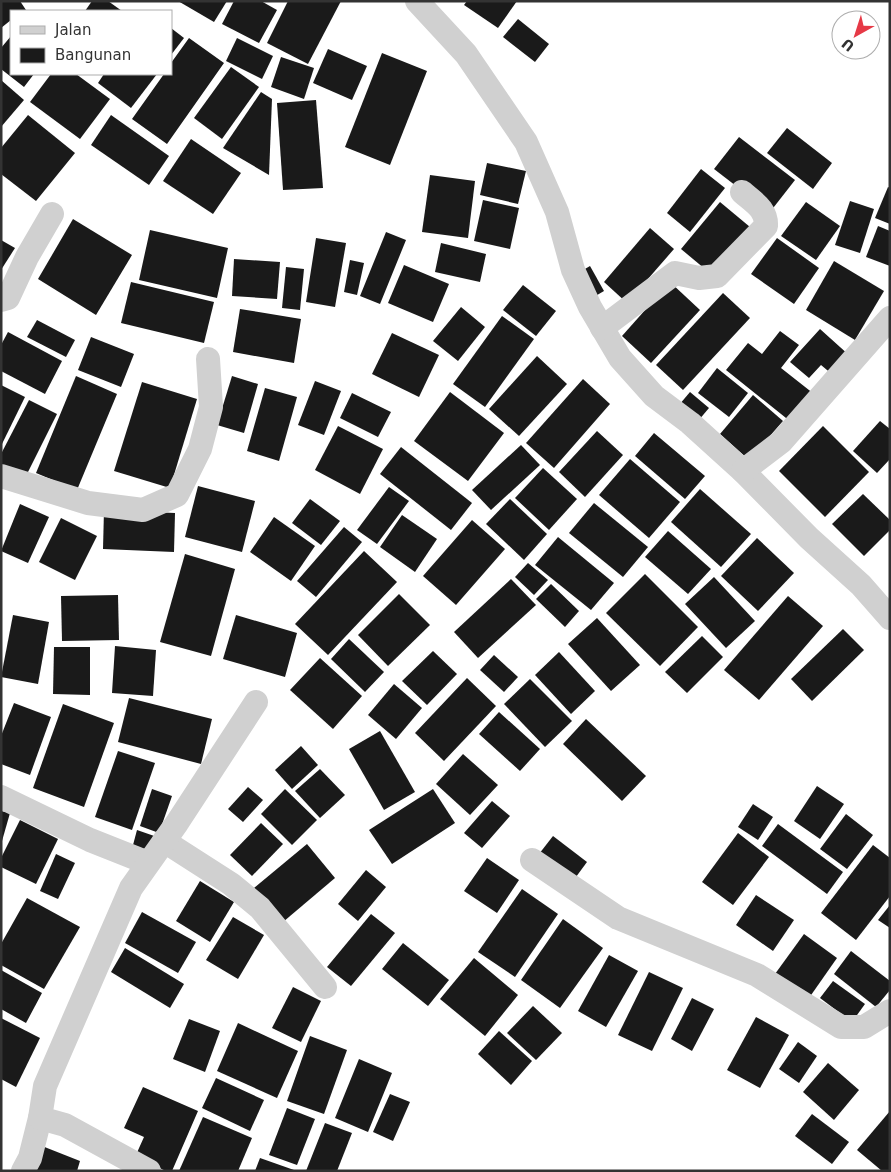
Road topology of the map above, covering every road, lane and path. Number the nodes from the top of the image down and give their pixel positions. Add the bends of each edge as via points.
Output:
1 (417, 1) edge
2 (742, 192) dead end
3 (52, 214) dead end
4 (1, 300) edge
5 (890, 318) edge
6 (602, 328) junction
7 (208, 358) dead end
8 (743, 472) junction
9 (1, 476) edge
10 (890, 618) edge
11 (256, 702) dead end
12 (1, 798) edge
13 (164, 841) junction
14 (532, 860) dead end
15 (148, 863) junction
16 (325, 988) dead end
17 (890, 1011) edge
18 (40, 1118) junction
19 (23, 1171) edge
20 (149, 1171) edge

1 - 6 street via 466,54 526,142 557,212 573,270
2 - 6 street via 761,209 766,226 717,276 699,278 675,273
3 - 4 street via 8,298
5 - 8 street via 781,442
6 - 8 street via 620,358 654,396 690,423
7 - 9 street via 211,407 200,449 178,495 143,510 88,503
8 - 10 street via 861,585
11 - 13 street
12 - 15 street
13 - 15 street
13 - 16 street via 231,884 260,908
14 - 17 street via 618,918 757,975 841,1027 864,1027
15 - 18 street via 131,888 45,1086
18 - 19 street via 30,1158
18 - 20 street via 65,1125

